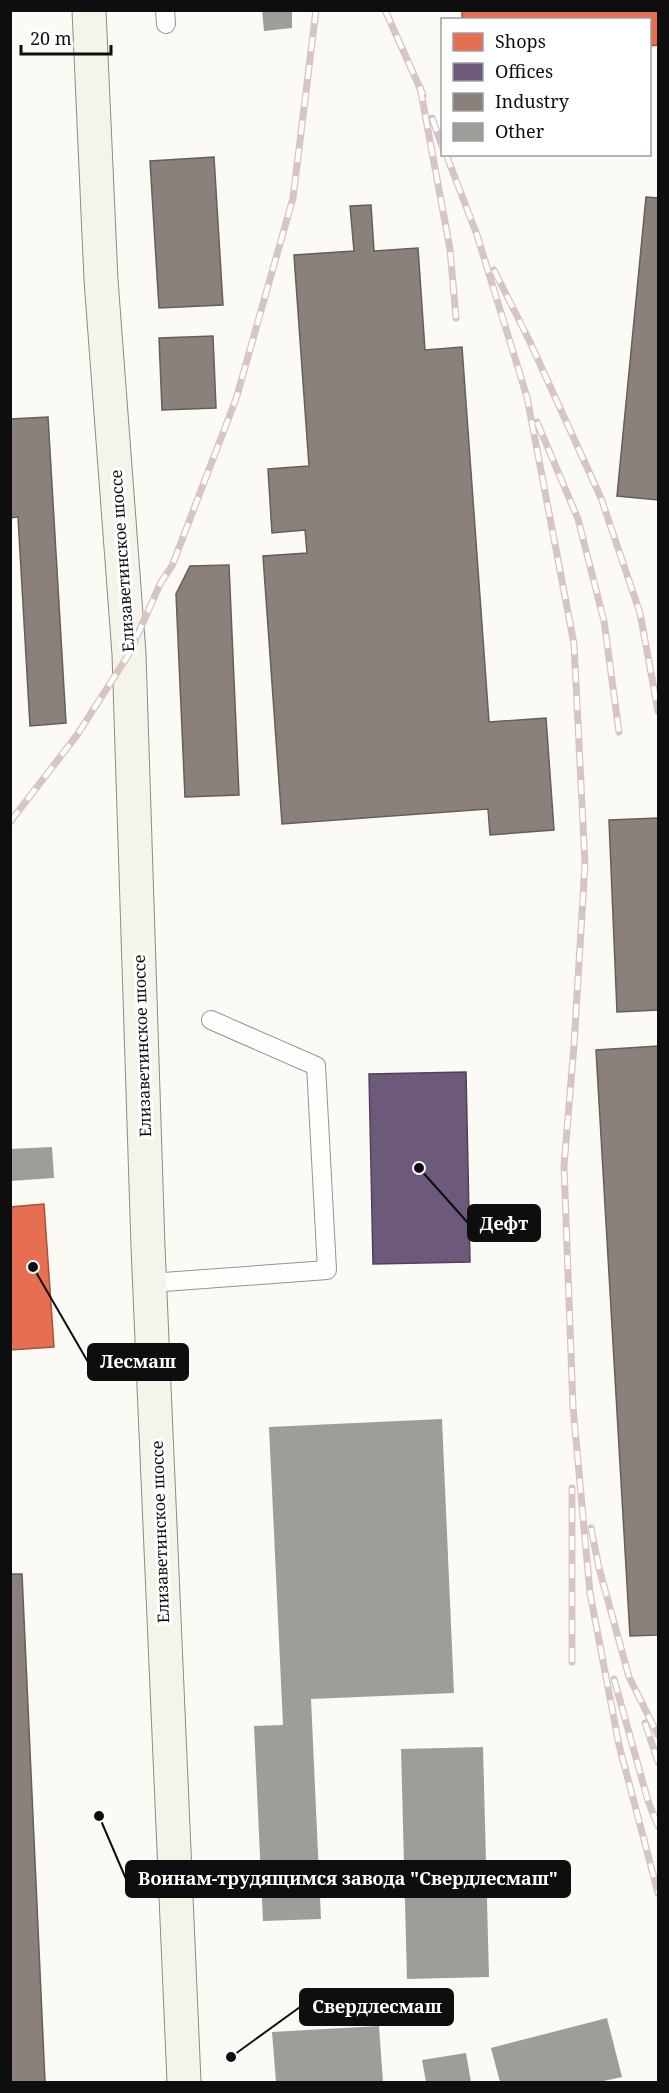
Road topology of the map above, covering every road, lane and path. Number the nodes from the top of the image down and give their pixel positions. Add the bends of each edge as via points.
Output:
1 (89, 10) edge
2 (211, 1020) dead end
3 (150, 1283) junction
4 (184, 2082) edge

1 - 3 main road, Елизаветинское шоссе via 101,280 129,654
2 - 3 lane via 316,1066 327,1270
3 - 4 main road, Елизаветинское шоссе

